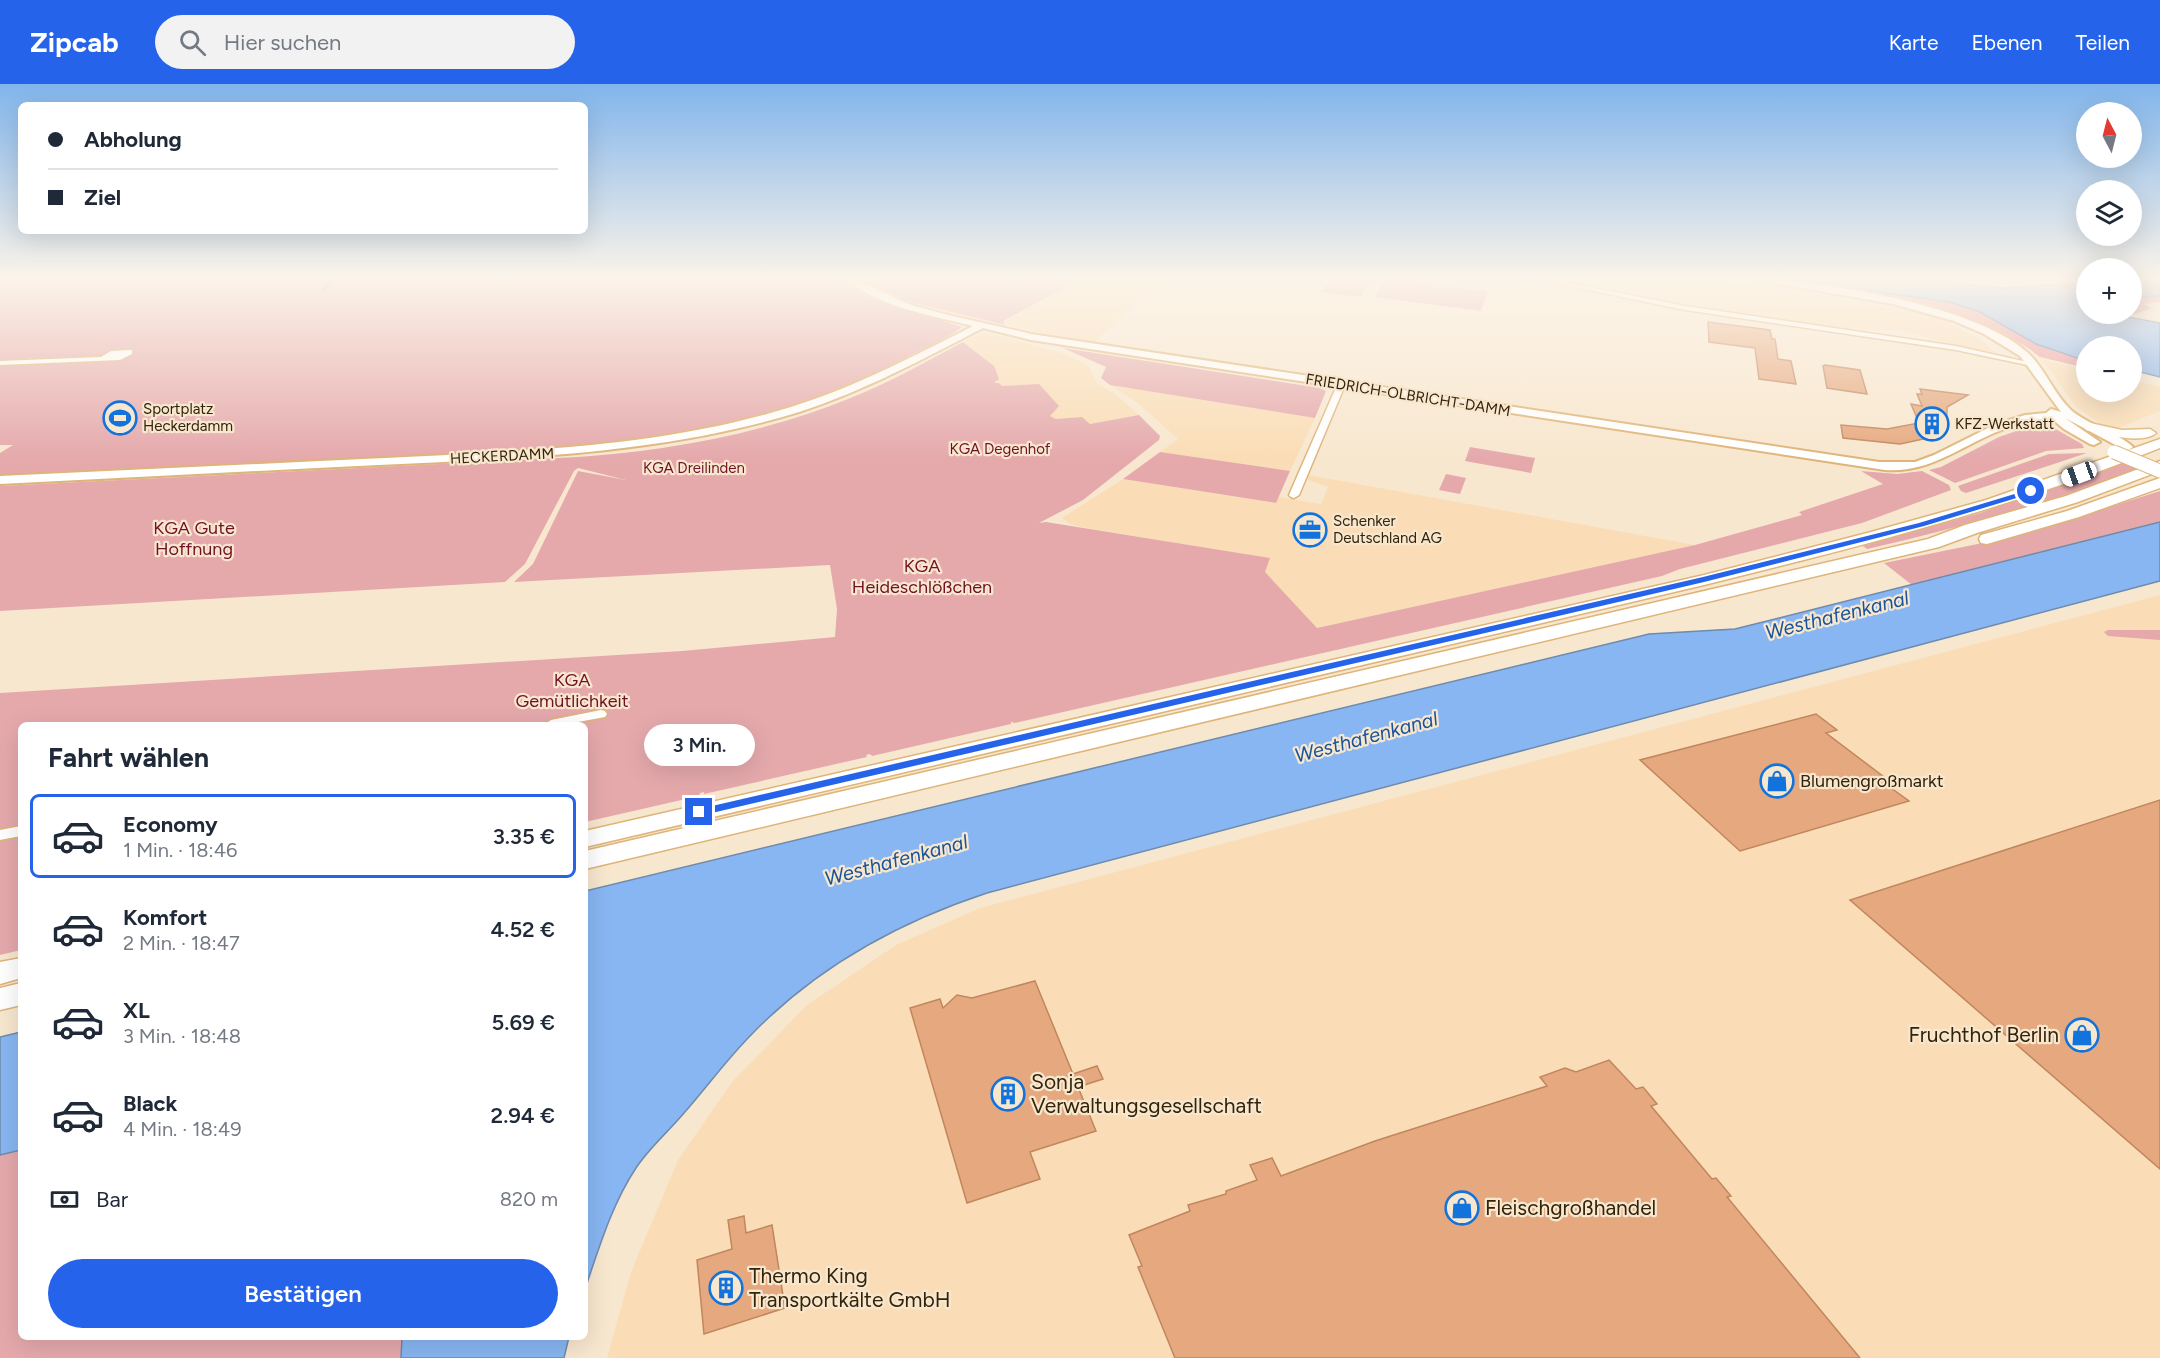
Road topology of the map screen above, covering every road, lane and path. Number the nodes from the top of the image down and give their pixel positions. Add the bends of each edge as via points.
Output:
1 (953, 339) edge
2 (1047, 339) edge
3 (1897, 339) edge
4 (1993, 339) edge
5 (2000, 339) edge
6 (102, 359) dead end
7 (0, 363) edge
8 (2019, 363) junction
9 (2032, 364) junction
10 (1341, 385) junction
11 (2053, 415) junction
12 (2071, 415) junction
13 (2090, 427) junction
14 (2157, 435) edge
15 (2118, 448) junction
16 (2160, 464) edge
17 (2160, 471) edge
18 (0, 480) edge
19 (2160, 483) edge
20 (1294, 495) dead end
21 (1933, 543) junction
22 (1835, 547) junction
23 (601, 714) dead end
24 (561, 722) edge
25 (18, 832) edge
26 (0, 836) edge
27 (588, 838) edge
28 (588, 859) edge
29 (18, 970) edge
30 (0, 973) edge
31 (18, 995) edge
32 (0, 999) edge

1 - 18 street, HECKERDAMM via 825,400 738,426 659,441 564,453
2 - 10 street, FRIEDRICH-OLBRICHT-DAMM
3 - 8 street
4 - 8 street
5 - 9 street
6 - 7 street
8 - 9 street
8 - 11 street
9 - 12 street
10 - 11 street, FRIEDRICH-OLBRICHT-DAMM via 1866,465 1903,467 1927,462 2003,425
10 - 20 street
11 - 12 street, FRIEDRICH-OLBRICHT-DAMM
11 - 15 street via 2068,427
12 - 13 street
13 - 14 main road via 2122,434
13 - 15 street
14 - 15 main road
14 - 22 highway via 2009,498
15 - 16 street
15 - 17 street, bridge
15 - 22 highway via 1845,539
16 - 21 highway via 2072,499
19 - 21 highway via 2024,530 1968,542
21 - 28 highway
22 - 27 highway
23 - 24 street
25 - 26 street
29 - 30 highway
31 - 32 highway

